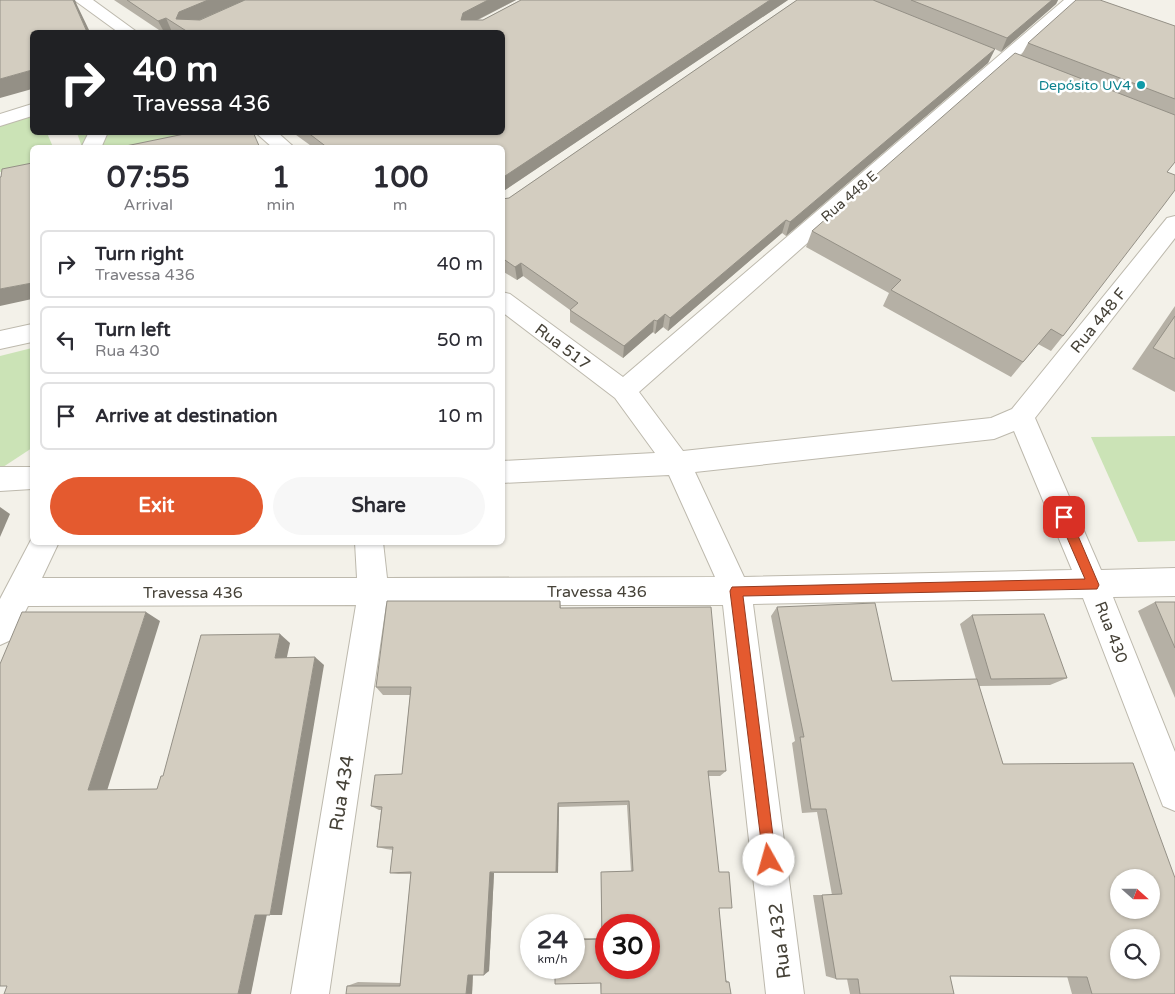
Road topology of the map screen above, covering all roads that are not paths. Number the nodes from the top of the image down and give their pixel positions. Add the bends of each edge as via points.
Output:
1 (82, 0) edge
2 (1074, 0) edge
3 (126, 30) edge
4 (30, 111) edge
5 (0, 120) edge
6 (1175, 223) edge
7 (505, 302) edge
8 (30, 333) edge
9 (0, 340) edge
10 (624, 391) junction
11 (1021, 416) junction
12 (677, 462) junction
13 (505, 472) edge
14 (30, 478) edge
15 (0, 479) edge
16 (44, 545) edge
17 (369, 545) edge
18 (1175, 582) edge
19 (1093, 585) junction
20 (736, 591) junction
21 (20, 592) junction
22 (372, 592) junction
23 (0, 630) edge
24 (1175, 794) edge
25 (310, 994) edge
26 (785, 994) edge

1 - 3 street
2 - 10 street, Rua 448 E
4 - 5 street
6 - 11 street, Rua 448 F
7 - 10 street, Rua 517
8 - 9 street
10 - 12 street, Rua 517
11 - 12 street via 994,428
11 - 19 street, Rua 430
12 - 13 street
12 - 20 street, Rua 432
14 - 15 street
16 - 21 street
17 - 22 street, Rua 434
18 - 19 street, Travessa 436
19 - 20 street, Travessa 436
19 - 24 street, Rua 430
20 - 22 street, Travessa 436
20 - 26 street, Rua 432
21 - 22 street, Travessa 436
21 - 23 street
22 - 25 street, Rua 434

